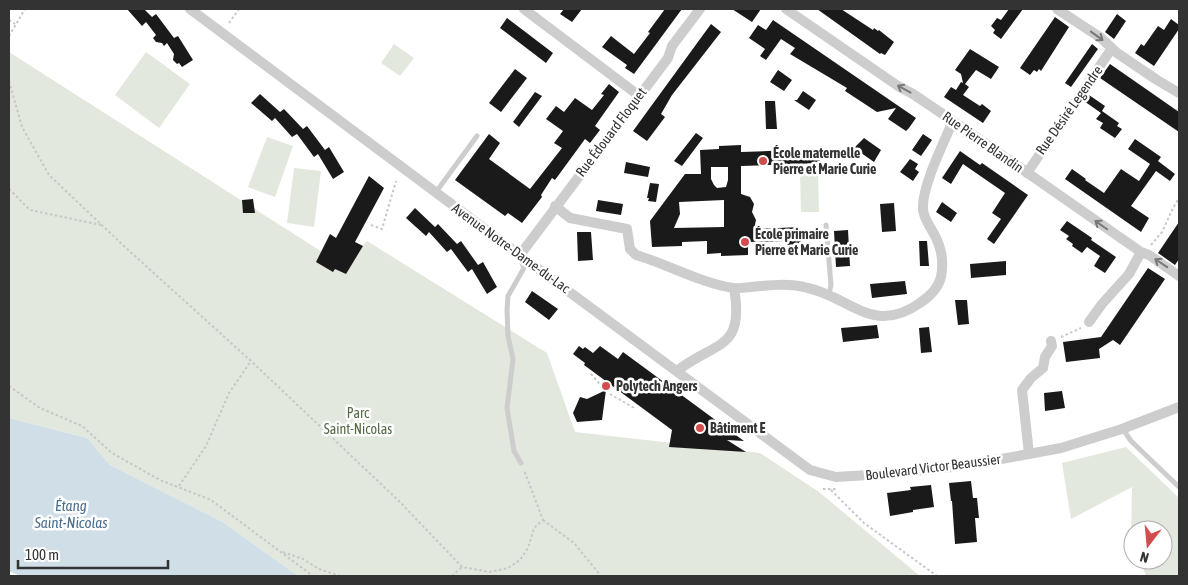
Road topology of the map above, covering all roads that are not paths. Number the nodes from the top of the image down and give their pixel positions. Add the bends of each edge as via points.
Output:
1 (524, 9) edge
2 (700, 9) edge
3 (786, 9) edge
4 (1057, 9) edge
5 (197, 11) edge
6 (1112, 48) junction
7 (1179, 93) edge
8 (638, 95) junction
9 (953, 121) junction
10 (477, 136) dead end
11 (1027, 173) junction
12 (436, 192) junction
13 (555, 206) junction
14 (826, 225) dead end
15 (1145, 251) junction
16 (520, 255) junction
17 (1179, 276) edge
18 (734, 288) junction
19 (829, 294) junction
20 (1089, 322) road end
21 (1051, 341) road end
22 (677, 371) junction
23 (1179, 407) edge
24 (1123, 429) junction
25 (1029, 454) junction
26 (521, 463) road end
27 (836, 477) joint
28 (1179, 487) edge

1 - 8 street
2 - 8 street, Rue Édouard Floquet via 672,46 668,58
9 -> 3 street, Rue Pierre Blandin
4 -> 6 street
5 - 12 street, Avenue Notre-Dame-du-Lac
6 - 7 street
6 - 11 street, Rue Désiré Legendre
8 - 13 street, Rue Édouard Floquet
9 - 11 street, Rue Pierre Blandin
9 - 19 street via 923,202 926,220 943,256 940,280 934,292 909,311 887,316 858,310
10 - 12 lane
15 -> 11 street, Rue Pierre Blandin
12 - 16 street, Avenue Notre-Dame-du-Lac
13 - 16 street, Rue Édouard Floquet
13 - 18 street via 570,218 627,228 630,249 636,255
14 - 19 lane
17 -> 15 street, Rue Pierre Blandin
15 - 20 street
16 - 22 street, Avenue Notre-Dame-du-Lac
16 - 26 lane via 524,268 508,296 508,336 513,359 506,408 514,451
18 - 19 street via 787,285
18 - 22 street via 736,315 734,328 726,340
21 - 25 street via 1043,368 1022,390
22 - 27 street, Avenue Notre-Dame-du-Lac via 810,470
23 - 24 street, Boulevard Victor Beaussier
24 - 25 street, Boulevard Victor Beaussier
24 - 28 lane via 1131,442
25 - 27 street, Boulevard Victor Beaussier via 924,470

